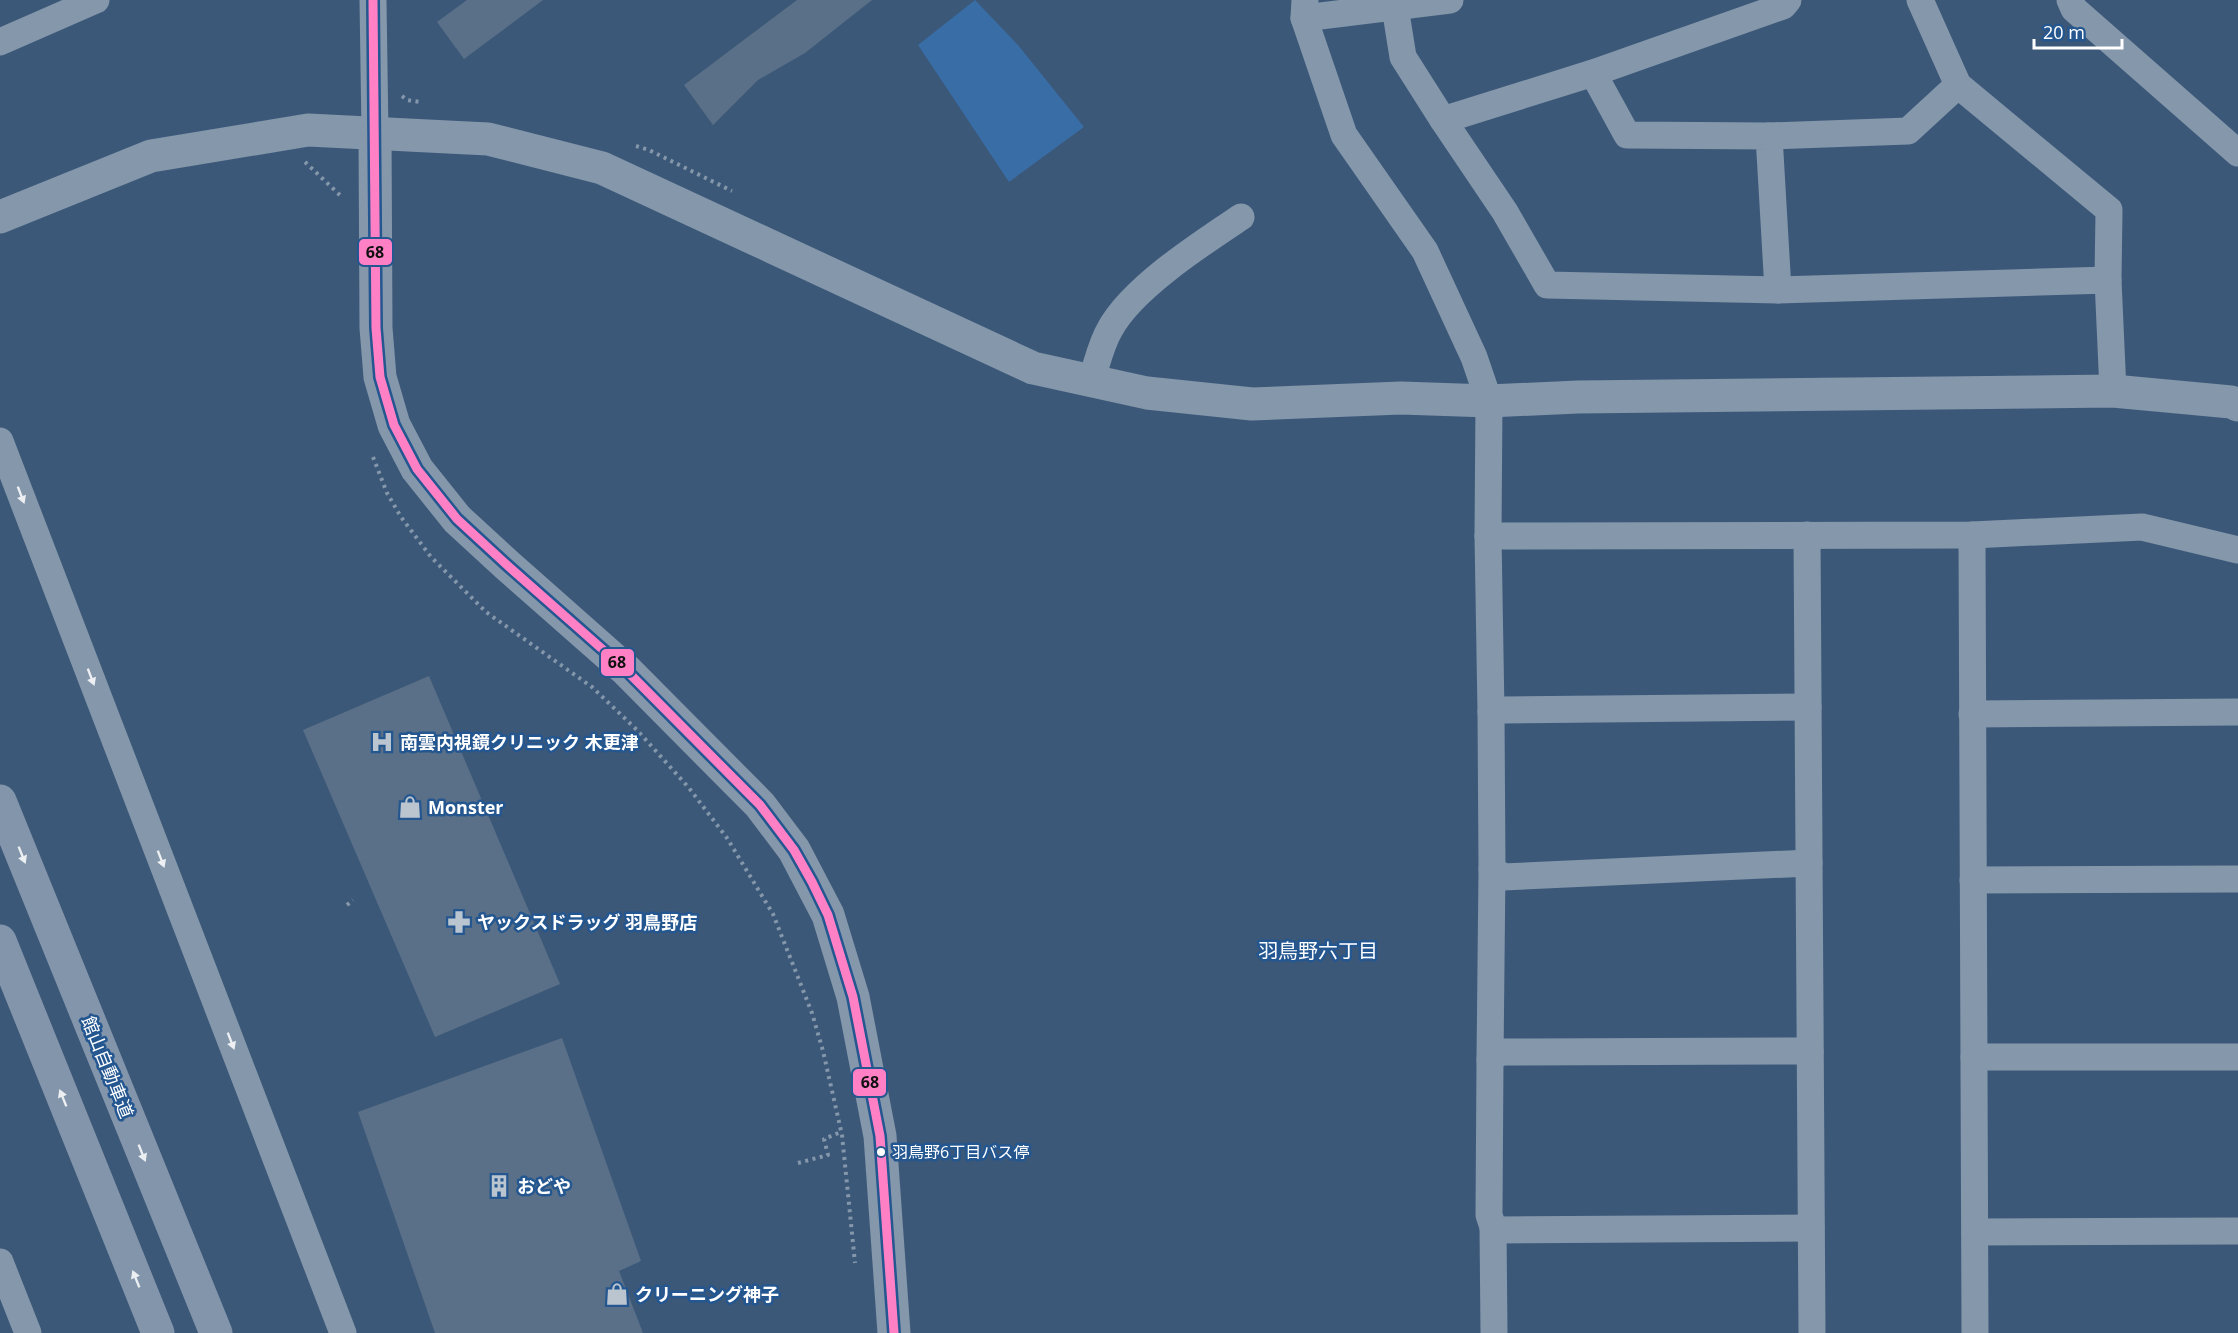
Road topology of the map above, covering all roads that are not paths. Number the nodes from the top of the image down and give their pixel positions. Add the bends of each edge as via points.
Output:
1 (96, 0) edge
2 (373, 0) edge
3 (1450, 0) edge
4 (1788, 0) edge
5 (1920, 0) edge
6 (2070, 0) edge
7 (1395, 7) junction
8 (1305, 9) edge
9 (0, 42) edge
10 (1593, 73) junction
11 (1958, 85) junction
12 (1443, 120) junction
13 (375, 133) junction
14 (1769, 136) junction
15 (2238, 153) edge
16 (0, 216) edge
17 (1241, 217) dead end
18 (2109, 280) junction
19 (1779, 290) junction
20 (1091, 381) junction
21 (2113, 391) junction
22 (1489, 401) junction
23 (2238, 405) edge
24 (0, 441) edge
25 (1807, 535) junction
26 (1972, 535) junction
27 (1488, 536) junction
28 (2238, 550) edge
29 (1808, 707) junction
30 (1491, 712) junction
31 (2238, 712) edge
32 (1972, 714) junction
33 (0, 801) edge
34 (1809, 863) junction
35 (1492, 869) junction
36 (2238, 879) edge
37 (1973, 880) junction
38 (0, 940) edge
39 (1810, 1051) junction
40 (1974, 1057) junction
41 (2238, 1057) edge
42 (1490, 1060) junction
43 (1492, 1227) junction
44 (1811, 1228) junction
45 (2238, 1231) edge
46 (1975, 1232) junction
47 (0, 1262) edge
48 (28, 1333) edge
49 (158, 1333) edge
50 (216, 1333) edge
51 (343, 1333) edge
52 (894, 1333) edge
53 (1494, 1333) edge
54 (1812, 1333) edge
55 (1975, 1333) edge

1 - 9 street
2 - 13 street
3 - 7 street
4 - 10 street via 1783,6
5 - 11 street
6 - 15 street via 2074,9
7 - 8 street
7 - 12 street via 1403,57
8 - 22 street via 1344,135 1425,251 1474,357
10 - 12 street
10 - 14 street via 1627,135
11 - 14 street via 1908,131
11 - 18 street via 2109,210
12 - 19 street via 1505,212 1547,285
13 - 16 street via 308,130 151,156
13 - 20 street via 488,139 602,168 1033,368
13 - 52 street via 380,377 394,425 417,469 457,519 626,670 760,805 794,850 828,915 853,997 879,1136
14 - 19 street
17 - 20 street via 1137,294 1110,328
18 - 19 street
18 - 21 street
20 - 22 street via 1147,393 1252,404 1401,398
21 - 22 street
21 - 23 street
22 - 27 street
24 -> 51 street
25 - 26 street
25 - 27 street
25 - 29 street
26 - 28 street via 2142,527
26 - 32 street
27 - 30 street
29 - 30 street
29 - 34 street
30 - 35 street
31 - 32 street
32 - 37 street
33 -> 50 highway, 館山自動車道
34 - 35 street via 1503,877
34 - 39 street
35 - 42 street
36 - 37 street
37 - 40 street
49 -> 38 highway
39 - 42 street via 1500,1052
39 - 44 street
40 - 41 street
40 - 46 street
42 - 43 street
43 - 44 street
43 - 53 street
44 - 54 street
45 - 46 street
46 - 55 street
47 - 48 street

